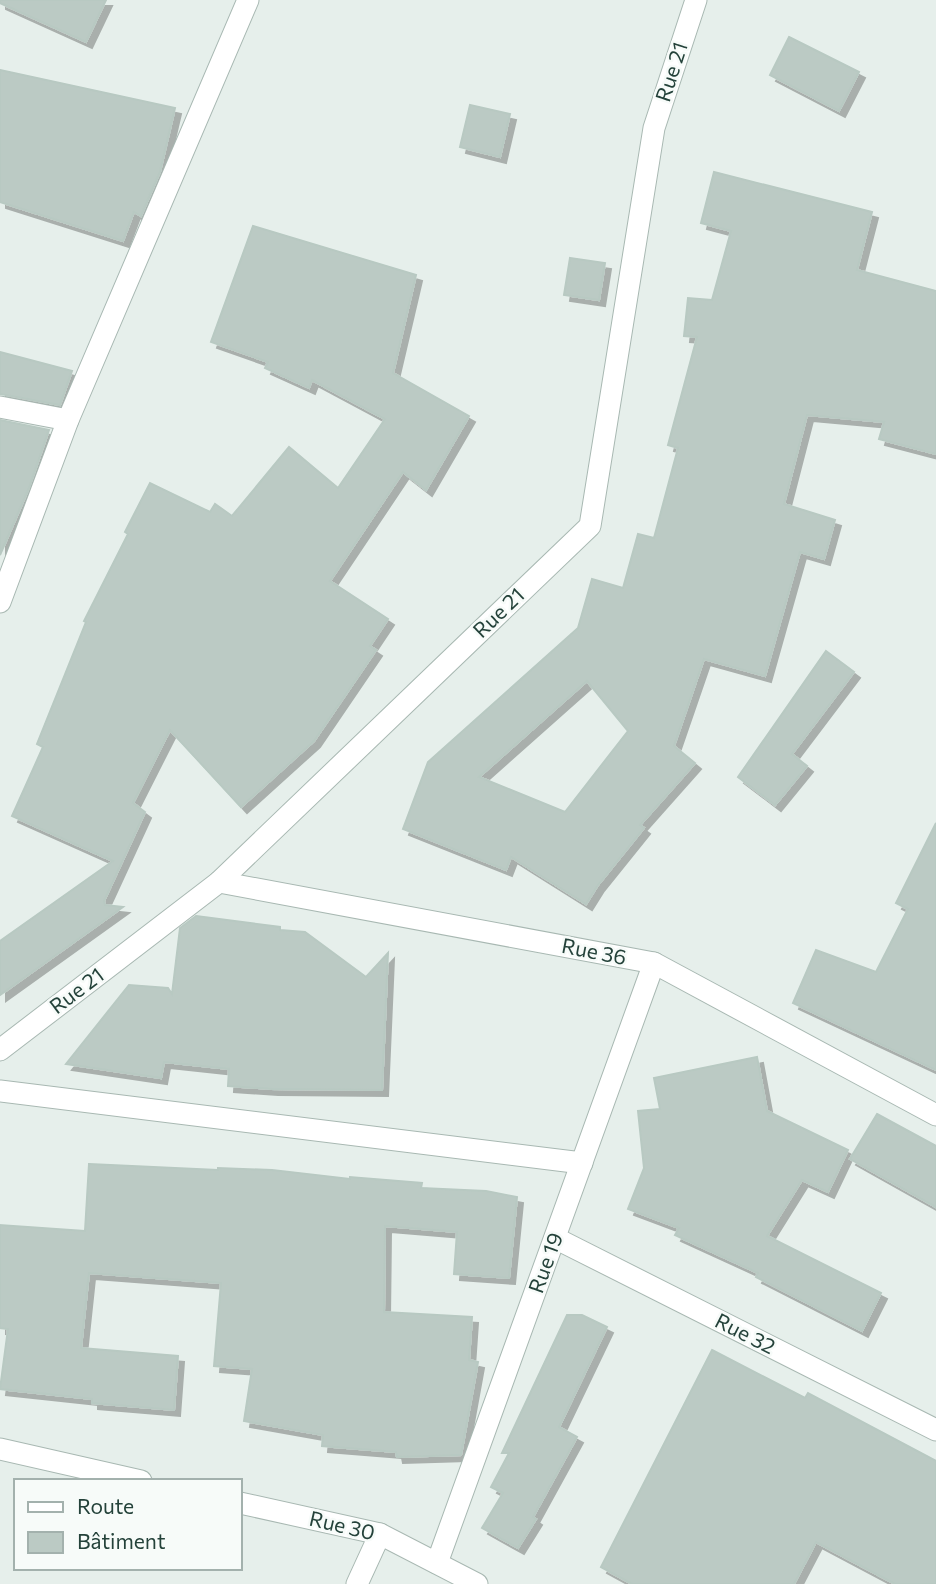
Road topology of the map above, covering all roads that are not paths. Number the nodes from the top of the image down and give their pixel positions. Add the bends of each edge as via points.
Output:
1 (248, 0) edge
2 (696, 0) edge
3 (0, 407) edge
4 (68, 420) junction
5 (0, 602) edge
6 (219, 882) junction
7 (654, 963) junction
8 (0, 1049) edge
9 (0, 1091) edge
10 (936, 1115) edge
11 (582, 1163) junction
12 (555, 1238) junction
13 (936, 1430) edge
14 (0, 1449) edge
15 (132, 1479) edge
16 (242, 1503) edge
17 (380, 1534) junction
18 (437, 1563) junction
19 (357, 1584) edge
20 (477, 1584) edge

1 - 4 street
2 - 6 street, Rue 21 via 654,128 590,526
3 - 4 street
4 - 5 street
6 - 7 street, Rue 36
6 - 8 street, Rue 21
7 - 10 street, Rue 36
7 - 11 street, Rue 19
9 - 11 street
11 - 12 street, Rue 19
12 - 13 street, Rue 32
12 - 18 street, Rue 19
14 - 15 street
16 - 17 street, Rue 30
17 - 18 street, Rue 30
17 - 19 street
18 - 20 street, Rue 30

